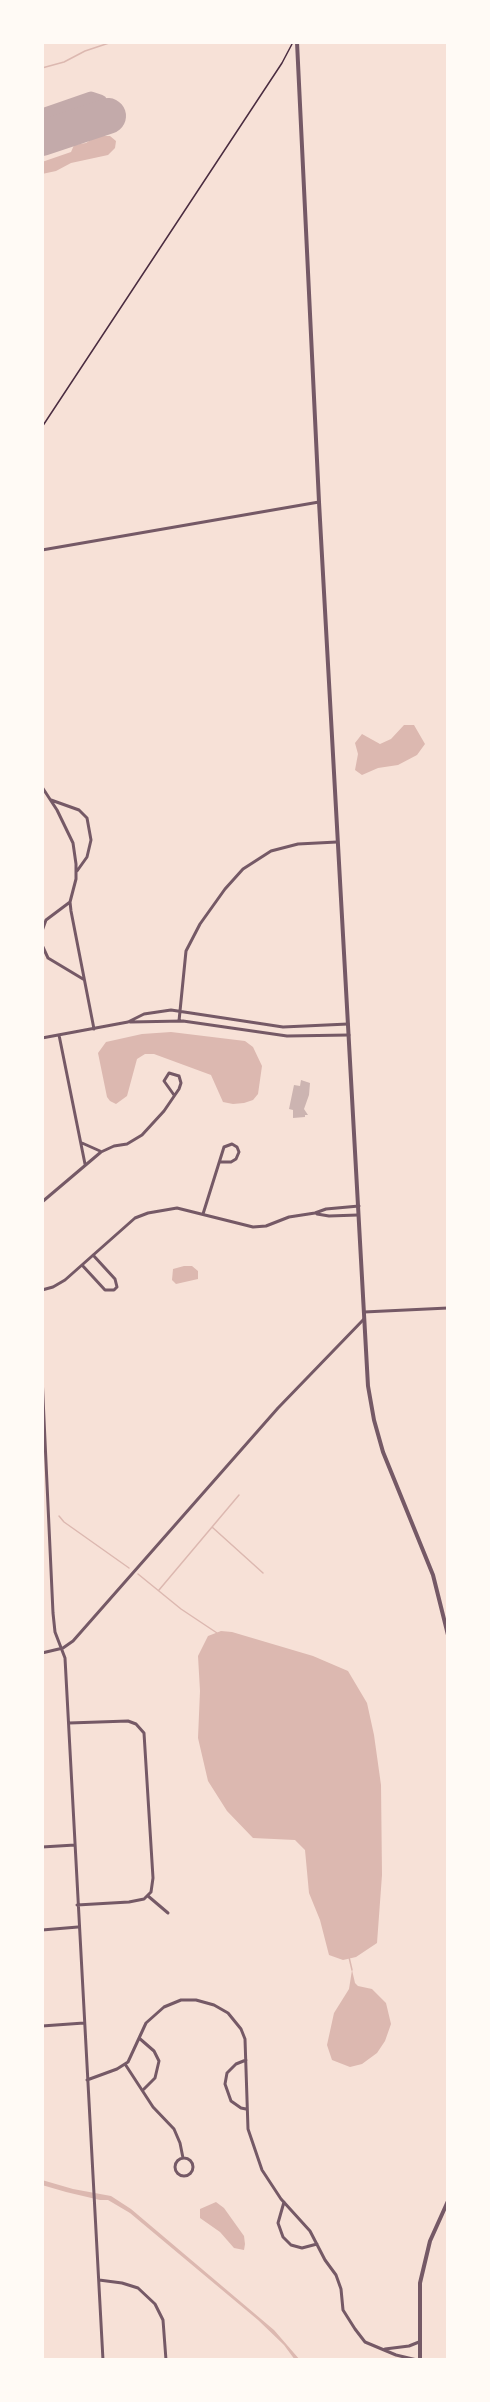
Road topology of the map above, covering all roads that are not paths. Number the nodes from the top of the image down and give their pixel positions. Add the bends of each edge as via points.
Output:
1 (296, 42) edge
2 (319, 502) junction
3 (42, 550) edge
4 (42, 786) edge
5 (51, 800) junction
6 (337, 842) junction
7 (76, 872) junction
8 (70, 902) junction
9 (42, 931) edge
10 (42, 945) edge
11 (83, 979) junction
12 (180, 1011) junction
13 (179, 1021) junction
14 (128, 1022) junction
15 (348, 1024) junction
16 (93, 1029) junction
17 (59, 1035) junction
18 (349, 1035) junction
19 (42, 1038) edge
20 (174, 1095) junction
21 (81, 1142) junction
22 (101, 1152) junction
23 (221, 1162) junction
24 (85, 1164) junction
25 (42, 1202) edge
26 (359, 1206) junction
27 (203, 1214) junction
28 (315, 1214) junction
29 (359, 1215) junction
30 (93, 1255) junction
31 (82, 1264) junction
32 (42, 1290) edge
33 (448, 1308) edge
34 (364, 1312) junction
35 (364, 1319) junction
36 (42, 1376) edge
37 (447, 1625) edge
38 (448, 1635) edge
39 (63, 1648) junction
40 (42, 1653) edge
41 (69, 1723) junction
42 (75, 1845) junction
43 (42, 1847) edge
44 (148, 1896) junction
45 (77, 1905) junction
46 (168, 1913) dead end
47 (78, 1927) junction
48 (42, 1930) edge
49 (84, 2024) junction
50 (42, 2026) edge
51 (139, 2038) junction
52 (246, 2060) junction
53 (125, 2064) junction
54 (86, 2080) junction
55 (143, 2089) junction
56 (246, 2109) junction
57 (183, 2158) junction
58 (448, 2201) edge
59 (284, 2202) junction
60 (318, 2244) junction
61 (98, 2279) junction
62 (419, 2342) junction
63 (384, 2350) junction
64 (103, 2360) edge
65 (166, 2360) edge
66 (418, 2360) edge

1 - 2 street
2 - 3 street
2 - 6 street
4 - 5 street
5 - 7 street via 73,843
5 - 7 street via 79,810 87,818 92,836 87,857
6 - 12 street via 285,846 256,859 237,875 200,924 186,951
6 - 15 street
7 - 8 street
8 - 9 street via 46,920
8 - 11 street
10 - 11 street via 48,958
11 - 16 street
12 - 13 street
12 - 14 street via 144,1014
12 - 15 street via 283,1027
13 - 14 street
13 - 18 street via 287,1036
14 - 16 street
15 - 18 street
16 - 17 street
17 - 19 street
17 - 21 street
18 - 26 street
20 - 20 street via 181,1083 179,1076 169,1073 164,1082
20 - 22 street via 142,1135
21 - 22 street
21 - 24 street
22 - 24 street
23 - 23 street via 227,1144 237,1147 236,1159
23 - 27 street
24 - 25 street
26 - 28 street
26 - 29 street
27 - 28 street via 253,1227
27 - 30 street via 177,1208 148,1213 135,1218
28 - 29 street
29 - 34 street
30 - 31 street
30 - 31 street via 115,1279 114,1290 105,1290
31 - 32 street via 65,1280
33 - 34 street
34 - 35 street
35 - 37 street via 374,1420 433,1575
35 - 39 street
36 - 39 street via 53,1613 55,1632
37 - 38 street
39 - 40 street
39 - 41 street
41 - 42 street
41 - 44 street via 128,1721 144,1733 153,1878
42 - 43 street
42 - 45 street
44 - 45 street via 129,1902
44 - 46 street
45 - 47 street
47 - 48 street
47 - 49 street
49 - 50 street
49 - 54 street
51 - 52 street via 155,2013 181,2000 196,2000 228,2013 241,2030
51 - 53 street
51 - 55 street via 159,2061 155,2078
52 - 56 street
52 - 56 street via 227,2073 225,2084 231,2101
53 - 54 street
53 - 55 street
54 - 61 street
55 - 57 street via 153,2107 174,2129
56 - 59 street via 248,2129 262,2170
57 - 57 street via 193,2165 191,2173 185,2176 175,2169
58 - 62 street via 430,2241 421,2276
59 - 60 street
59 - 60 street via 278,2223 283,2238 302,2248
60 - 63 street via 336,2275 343,2310 365,2342
61 - 64 street
61 - 65 street via 138,2288 155,2304 163,2320
62 - 63 street
62 - 66 street
63 - 66 street

